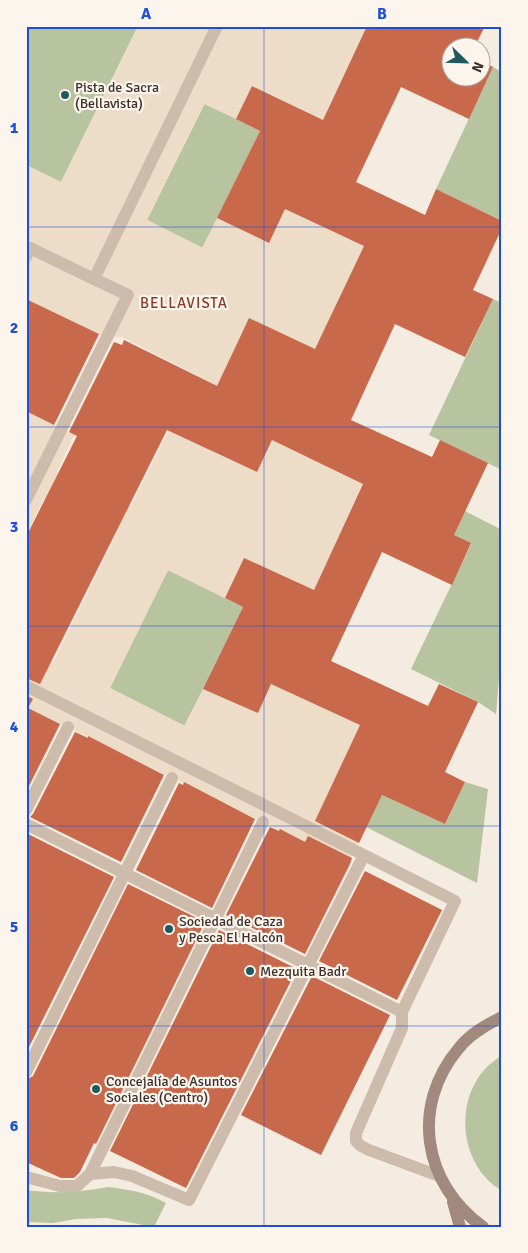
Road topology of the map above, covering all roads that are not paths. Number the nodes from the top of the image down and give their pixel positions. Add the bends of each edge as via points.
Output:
1 (217, 26) edge
2 (26, 257) edge
3 (94, 279) junction
4 (26, 500) edge
5 (26, 686) edge
6 (68, 727) dead end
7 (172, 778) dead end
8 (26, 810) edge
9 (263, 822) dead end
10 (26, 824) edge
11 (364, 855) junction
12 (124, 872) junction
13 (216, 918) junction
14 (308, 964) junction
15 (402, 1012) junction
16 (502, 1016) edge
17 (26, 1072) edge
18 (90, 1174) junction
19 (439, 1176) junction
20 (26, 1177) edge
21 (452, 1198) junction
22 (460, 1227) edge
23 (483, 1227) edge

1 - 3 street
2 - 3 street via 30,248
3 - 4 street via 128,295
5 - 11 street
6 - 8 street
7 - 12 street
9 - 13 street
10 - 12 street
11 - 14 street
11 - 15 street via 456,900
12 - 13 street
12 - 17 street
13 - 14 street
13 - 18 street
14 - 15 street
14 - 18 street via 189,1200 132,1176 114,1172
15 - 19 street via 402,1028 356,1133 356,1141 369,1150
16 - 19 main road via 459,1047 436,1087 429,1123 431,1150
18 - 20 street via 77,1186 60,1186
19 - 21 main road
21 - 22 main road
21 - 23 main road

